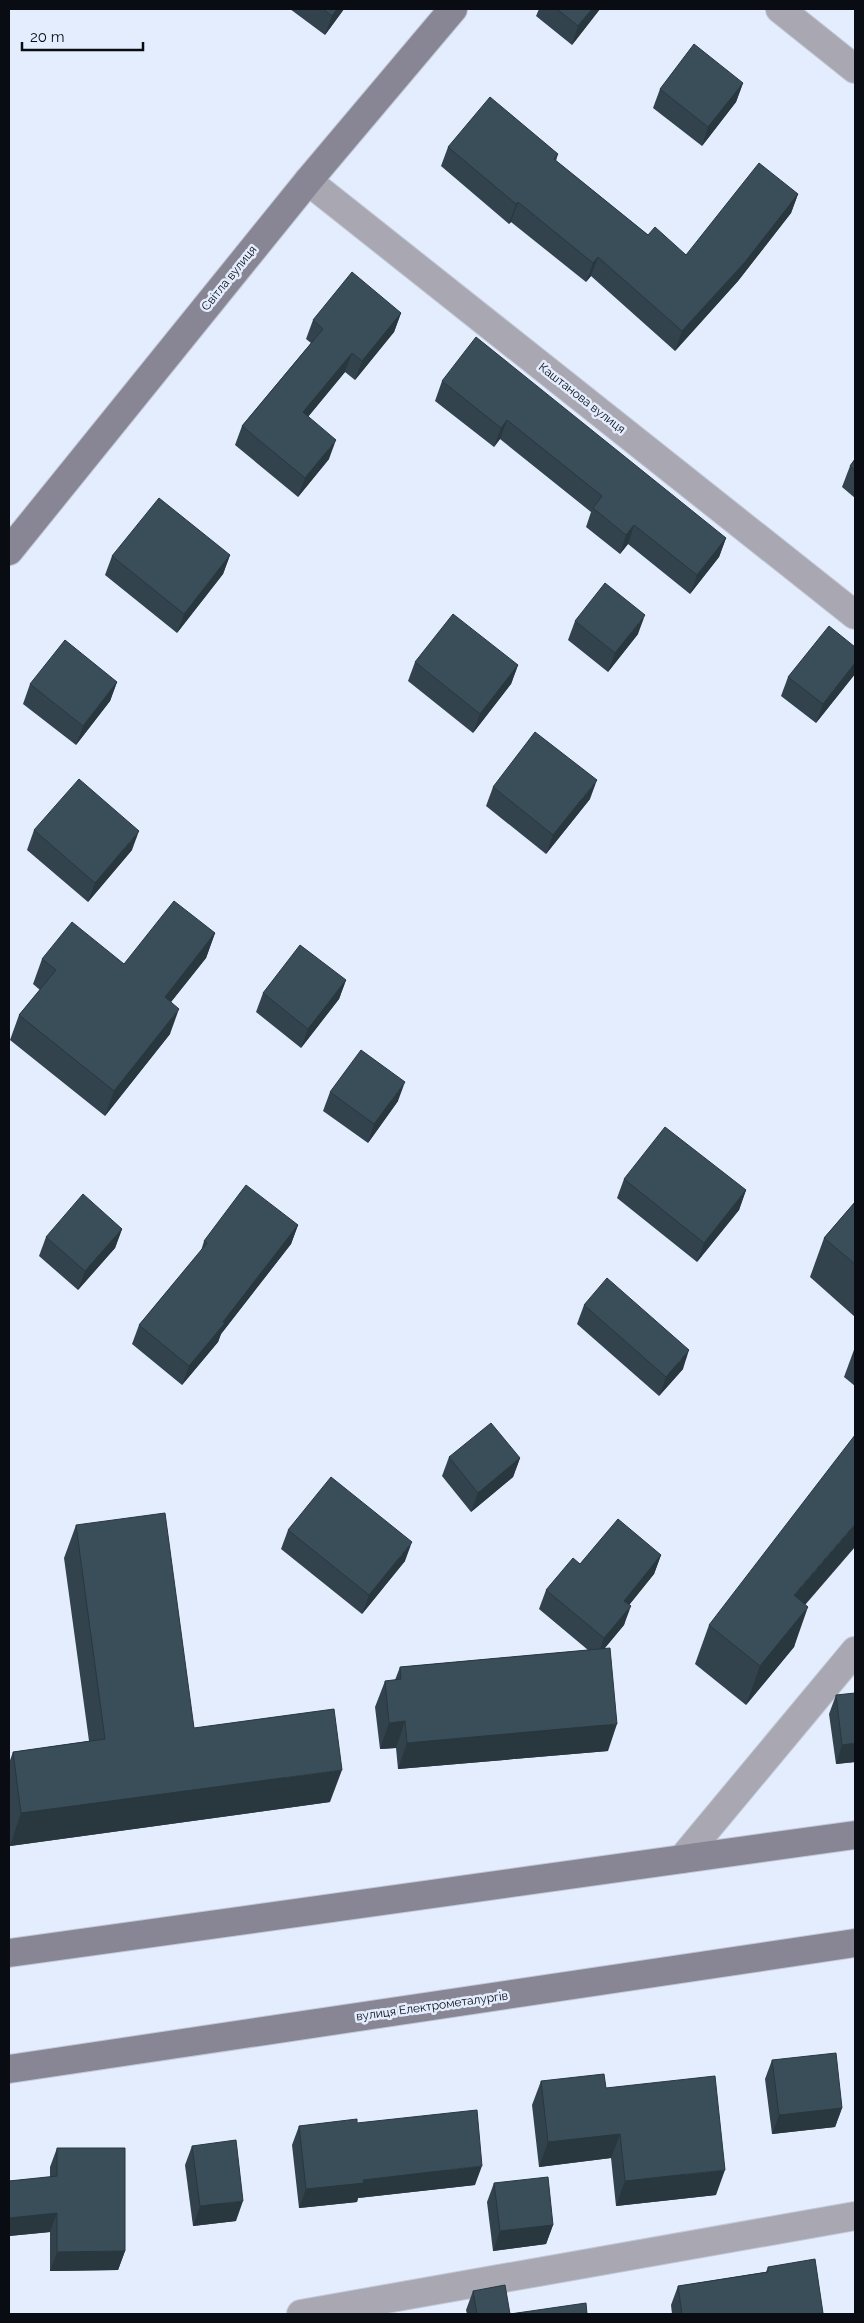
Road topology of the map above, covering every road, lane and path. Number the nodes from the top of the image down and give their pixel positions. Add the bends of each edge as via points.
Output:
1 (453, 9) edge
2 (780, 9) edge
3 (855, 69) edge
4 (308, 181) junction
5 (9, 551) edge
6 (855, 615) edge
7 (855, 1651) edge
8 (855, 1835) edge
9 (682, 1859) junction
10 (855, 1942) edge
11 (9, 1953) edge
12 (9, 2069) edge
13 (855, 2216) edge
14 (300, 2314) edge

1 - 4 main road, Світла вулиця
2 - 3 street
4 - 5 main road, Світла вулиця
4 - 6 street, Каштанова вулиця
7 - 9 street
8 - 9 main road
9 - 11 main road
10 - 12 main road, вулиця Електрометалургів
13 - 14 street

